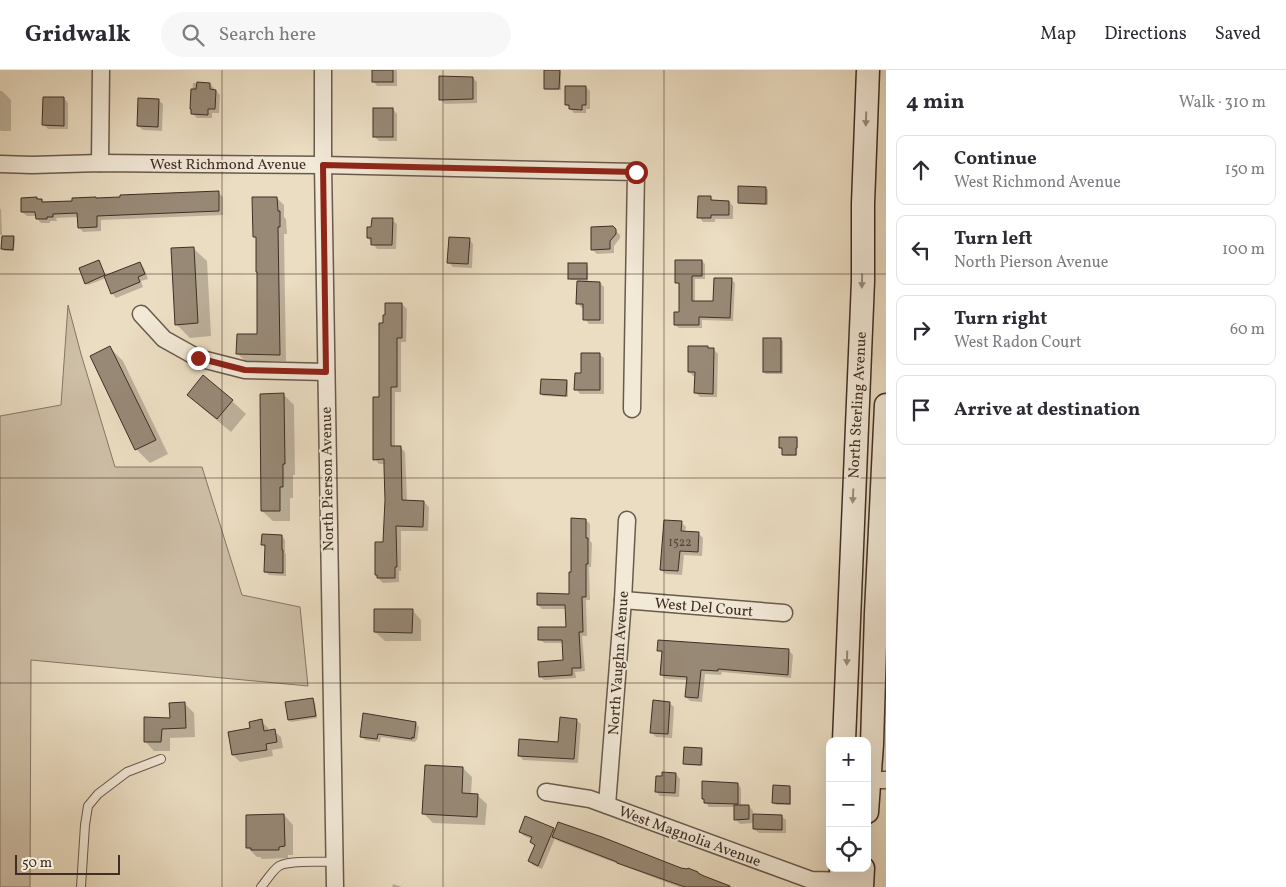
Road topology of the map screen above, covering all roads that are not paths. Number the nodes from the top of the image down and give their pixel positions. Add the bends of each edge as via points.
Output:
1 (101, 70) edge
2 (323, 70) edge
3 (868, 70) edge
4 (100, 163) junction
5 (0, 164) edge
6 (323, 165) junction
7 (141, 314) dead end
8 (326, 372) junction
9 (886, 405) edge
10 (632, 408) dead end
11 (627, 520) dead end
12 (623, 600) junction
13 (784, 613) dead end
14 (844, 737) edge
15 (161, 759) dead end
16 (874, 780) edge
17 (546, 792) dead end
18 (871, 794) edge
19 (607, 805) junction
20 (334, 862) junction
21 (852, 879) edge
22 (81, 887) edge
23 (261, 887) edge
24 (335, 887) edge

1 - 4 street
2 - 6 street, North Pierson Avenue
3 -> 14 main road, North Sterling Avenue
4 - 5 street, West Richmond Avenue
4 - 6 street, West Richmond Avenue
6 - 8 street, North Pierson Avenue
6 - 10 street, West Richmond Avenue via 636,172
7 - 8 street via 164,339 198,358 245,370
8 - 20 street, North Pierson Avenue
9 - 16 main road, North Sterling Avenue via 876,613
11 - 12 street, North Vaughn Avenue
12 - 13 street, West Del Court
12 - 19 street, North Vaughn Avenue
15 - 22 lane via 127,772 88,806
16 - 18 main road, North Sterling Avenue
17 - 19 street, West Magnolia Avenue
19 - 21 street, West Magnolia Avenue via 811,880
20 - 23 lane via 290,862 280,866
20 - 24 street, North Pierson Avenue

